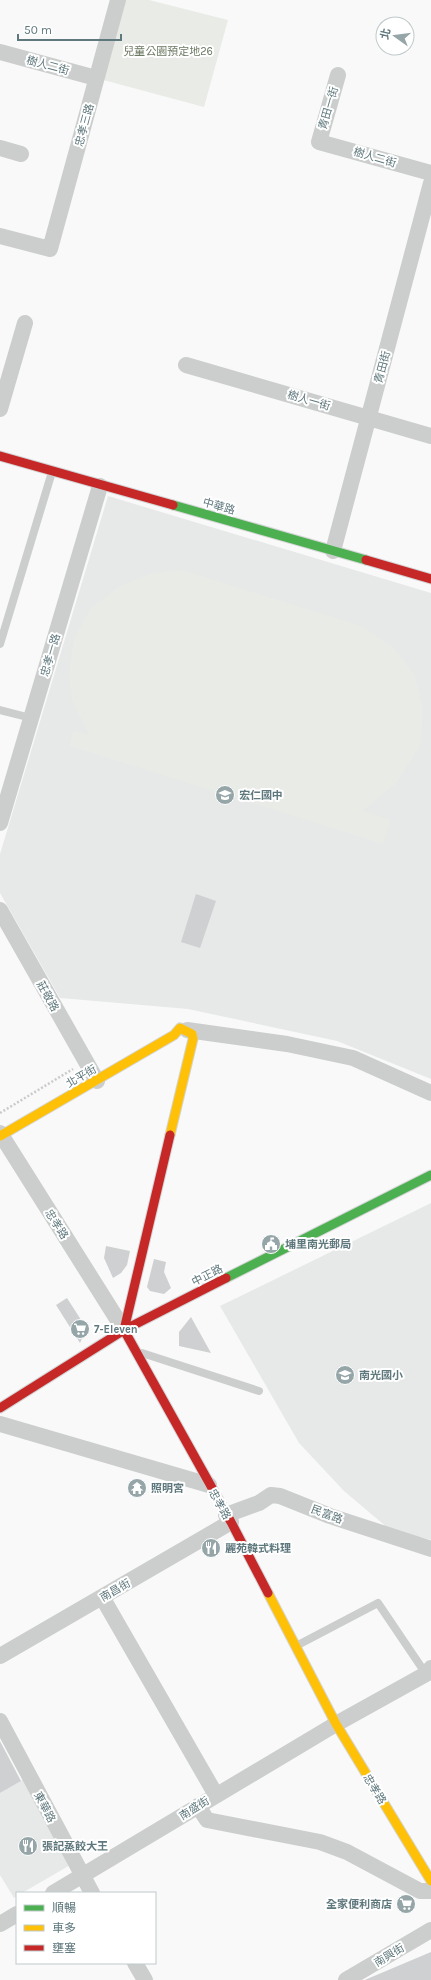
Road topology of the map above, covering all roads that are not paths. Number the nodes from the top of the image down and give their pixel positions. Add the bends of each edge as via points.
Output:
1 (118, 0) edge
2 (0, 52) edge
3 (338, 75) dead end
4 (96, 78) junction
5 (319, 142) joint
6 (0, 148) edge
7 (21, 154) dead end
8 (431, 173) edge
9 (431, 183) edge
10 (0, 236) edge
11 (25, 323) dead end
12 (186, 365) dead end
13 (0, 409) edge
14 (368, 417) junction
15 (431, 436) edge
16 (0, 456) edge
17 (52, 472) junction
18 (100, 486) junction
19 (333, 551) junction
20 (431, 579) edge
21 (0, 644) edge
22 (0, 710) edge
23 (31, 718) junction
24 (1, 814) edge
25 (0, 910) edge
26 (181, 1033) junction
27 (97, 1081) junction
28 (431, 1093) edge
29 (0, 1135) edge
30 (431, 1175) edge
31 (124, 1330) junction
32 (136, 1351) junction
33 (259, 1391) dead end
34 (0, 1408) edge
35 (0, 1424) edge
36 (209, 1485) junction
37 (228, 1519) junction
38 (431, 1549) edge
39 (102, 1597) junction
40 (295, 1647) junction
41 (0, 1656) edge
42 (428, 1671) edge
43 (0, 1721) edge
44 (336, 1724) junction
45 (216, 1795) junction
46 (198, 1806) junction
47 (82, 1876) junction
48 (431, 1881) edge
49 (431, 1891) edge
50 (55, 1892) edge
51 (91, 1892) edge
52 (16, 1915) edge
53 (0, 1924) edge
54 (431, 1930) edge
55 (136, 1964) edge
56 (145, 1980) edge
57 (346, 1980) edge

1 - 4 street, 忠孝三路
2 - 4 street, 樹人二街
3 - 5 street, 青田一街
4 - 10 street, 忠孝三路 via 50,249
5 - 8 street, 樹人二街
6 - 7 street
9 - 14 street, 青田街
11 - 13 street
12 - 14 street, 樹人一街
14 - 15 street, 樹人一街
14 - 19 street, 青田街
16 - 17 street, 中華路
17 - 18 street, 中華路
17 - 21 lane
18 - 19 street, 中華路
18 - 23 street, 忠孝一路
19 - 20 street, 中華路
22 - 23 lane
23 - 24 street, 忠孝一路
25 - 27 street, 莊敬路
26 - 27 street, 北平街
26 - 28 street via 287,1044 353,1058
26 - 31 street via 192,1034 193,1039
27 - 29 street, 北平街
29 - 31 street, 忠孝路
30 - 31 street, 中正路
31 - 32 street, 忠孝路
31 - 34 street, 中正路
32 - 33 lane
32 - 36 street, 忠孝路
35 - 36 street
36 - 37 street, 忠孝路
37 - 38 street, 民富路 via 271,1494
37 - 39 street, 南昌街
37 - 40 street, 忠孝路
39 - 41 street, 南昌街
39 - 45 street
40 - 42 lane via 378,1603
40 - 44 street, 忠孝路
42 - 44 street, 南盛街
43 - 47 street, 東華路
44 - 45 street, 南盛街
44 - 48 street, 忠孝路
45 - 46 street, 南盛街
46 - 47 street, 南盛街
46 - 49 street via 207,1820 320,1842 347,1852 420,1891
47 - 50 street, 南盛街
47 - 51 street, 東華路
52 - 53 street
54 - 57 street, 南興街
55 - 56 street

